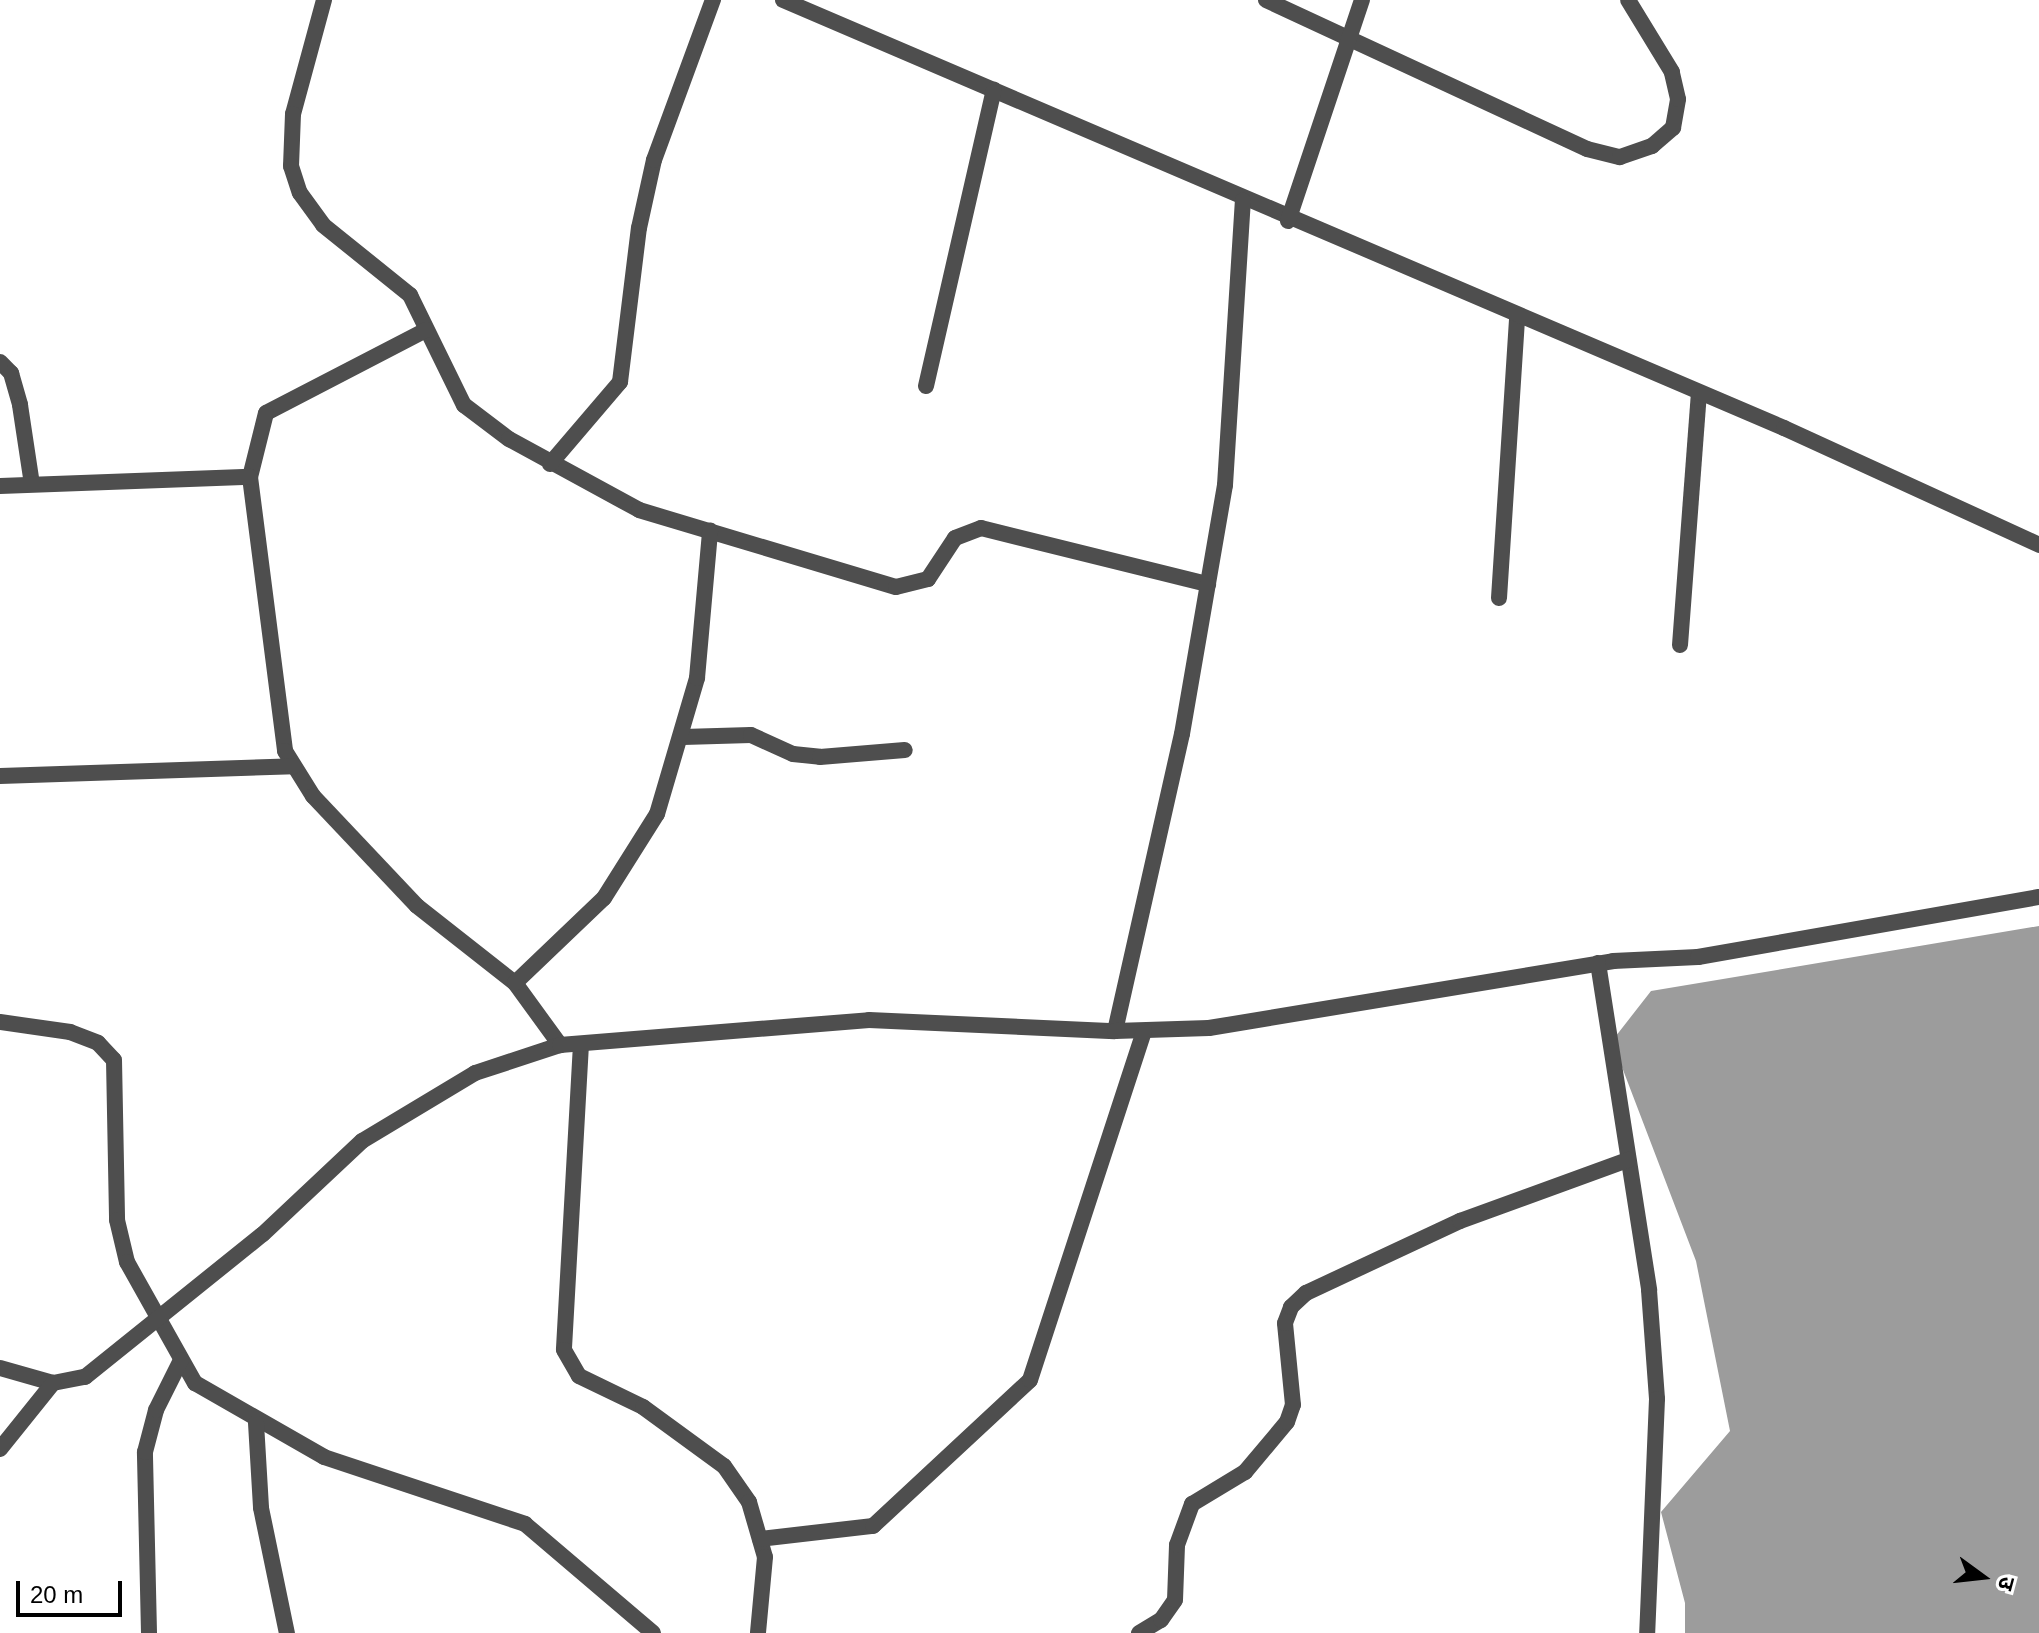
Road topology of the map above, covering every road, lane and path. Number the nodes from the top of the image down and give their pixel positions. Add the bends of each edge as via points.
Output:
1 (324, 0) edge
2 (713, 0) edge
3 (783, 0) edge
4 (1266, 0) edge
5 (1362, 0) edge
6 (1628, 0) edge
7 (1347, 38) junction
8 (994, 90) junction
9 (1243, 201) junction
10 (1288, 221) junction
11 (1517, 317) junction
12 (426, 330) junction
13 (0, 362) edge
14 (926, 386) dead end
15 (1699, 393) junction
16 (550, 464) junction
17 (250, 477) junction
18 (32, 484) junction
19 (0, 486) edge
20 (710, 531) junction
21 (2039, 545) edge
22 (1208, 584) junction
23 (1499, 598) dead end
24 (1680, 645) dead end
25 (683, 737) junction
26 (905, 750) dead end
27 (294, 766) junction
28 (0, 776) edge
29 (2039, 897) edge
30 (1598, 963) junction
31 (515, 983) junction
32 (0, 1022) edge
33 (1115, 1031) junction
34 (1144, 1031) junction
35 (581, 1044) junction
36 (560, 1045) junction
37 (1628, 1160) junction
38 (157, 1320) junction
39 (181, 1360) junction
40 (0, 1368) edge
41 (53, 1383) junction
42 (256, 1423) junction
43 (0, 1449) edge
44 (760, 1539) junction
45 (149, 1633) edge
46 (287, 1633) edge
47 (653, 1633) edge
48 (758, 1633) edge
49 (1139, 1633) edge
50 (1647, 1633) edge

1 - 12 street via 293,114 291,166 323,225 410,295
2 - 16 street via 654,160 639,228 620,382
3 - 8 street
4 - 7 street
5 - 7 street
6 - 7 street via 1672,72 1678,99 1673,128 1652,146 1620,157 1587,149
7 - 10 street
8 - 9 street
8 - 14 street
9 - 10 street
9 - 22 street via 1225,485
10 - 11 street
11 - 15 street
11 - 23 street
12 - 16 street via 464,405
12 - 17 street via 266,413
13 - 18 street via 11,373 20,405
15 - 21 street
15 - 24 street
16 - 20 street via 639,510
17 - 18 street
17 - 27 street via 285,751
18 - 19 street
20 - 22 street via 896,587 928,579 955,538 981,528
20 - 25 street via 697,678
22 - 33 street via 1182,734
25 - 26 street via 751,735 793,754 820,757
25 - 31 street via 657,814 604,898
27 - 28 street
27 - 31 street via 313,796 417,906
29 - 30 street via 1698,957
30 - 34 street via 1209,1028
30 - 37 street
31 - 36 street
32 - 38 street via 70,1032 98,1043 114,1060 117,1220 127,1262
33 - 34 street
33 - 35 street via 869,1020
34 - 44 street via 1030,1380 873,1526
35 - 36 street
35 - 44 street via 564,1350 579,1376 643,1407 724,1466 749,1502
36 - 38 street via 475,1073 362,1141 263,1234
37 - 49 street via 1460,1221 1306,1293 1291,1307 1285,1323 1293,1405 1287,1422 1245,1472 1192,1504 1177,1545 1175,1600 1161,1620
37 - 50 street via 1657,1399
38 - 39 street
38 - 41 street via 85,1377
39 - 42 street via 195,1383
39 - 45 street via 156,1410 145,1452
40 - 41 street
41 - 43 street
42 - 46 street via 261,1508
42 - 47 street via 324,1457 525,1524
44 - 48 street via 765,1603

